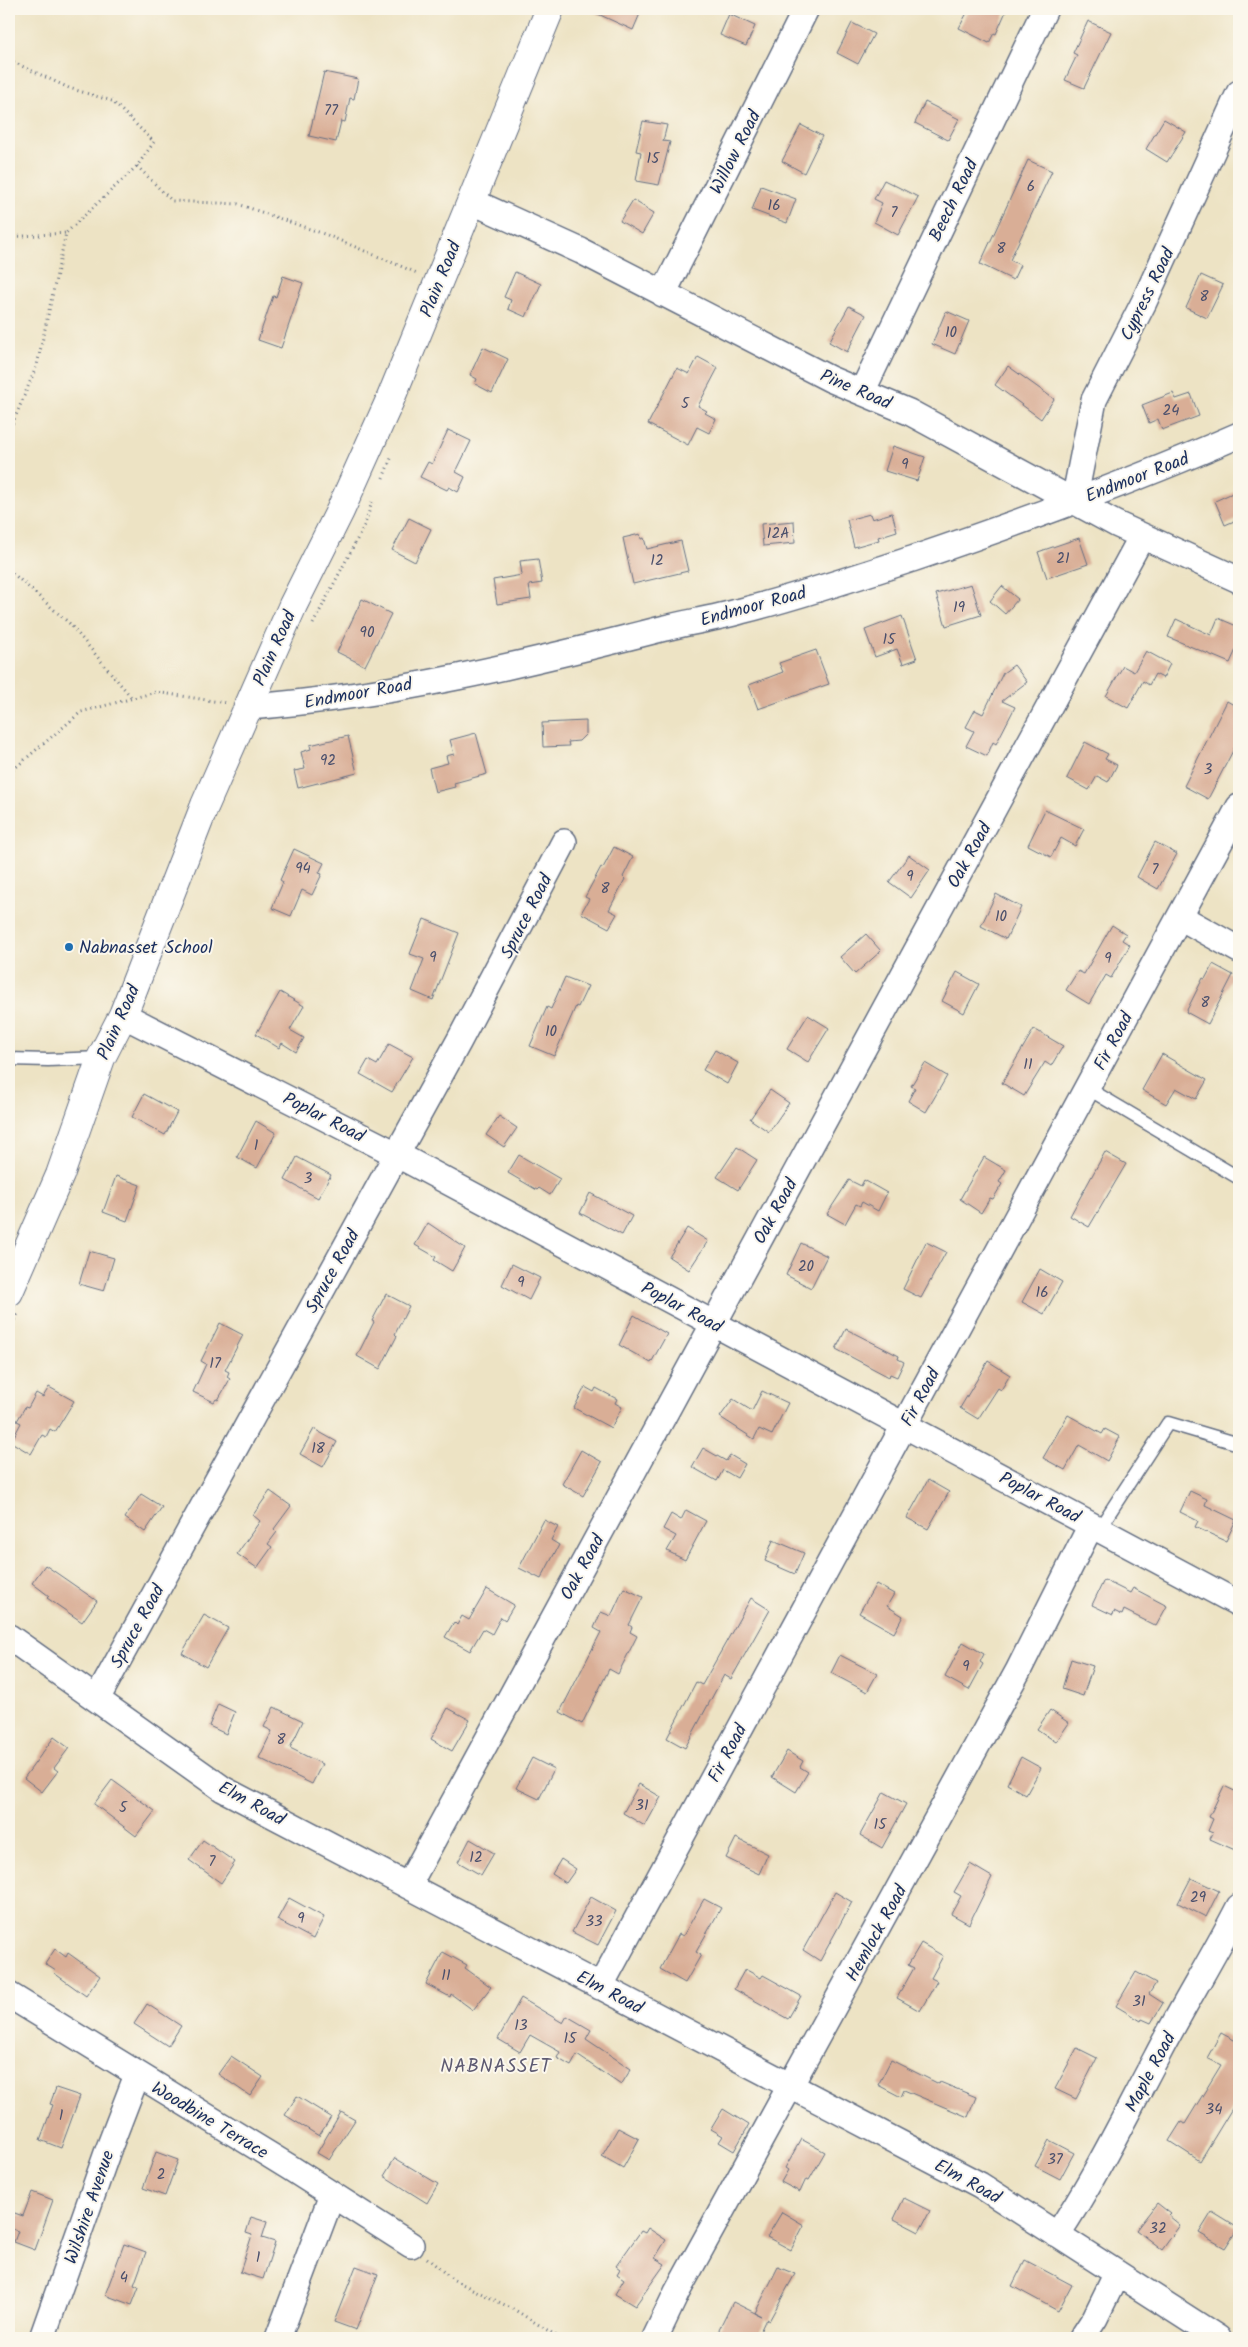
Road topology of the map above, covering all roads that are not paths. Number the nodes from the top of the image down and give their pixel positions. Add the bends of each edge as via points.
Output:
1 (550, 9) edge
2 (806, 9) edge
3 (1045, 9) edge
4 (1239, 93) edge
5 (472, 201) junction
6 (663, 294) junction
7 (862, 392) junction
8 (1239, 435) edge
9 (1074, 501) junction
10 (1142, 536) junction
11 (1239, 580) edge
12 (248, 707) junction
13 (1239, 807) edge
14 (564, 842) dead end
15 (1180, 917) junction
16 (1239, 950) edge
17 (122, 1015) junction
18 (101, 1058) junction
19 (9, 1059) edge
20 (1087, 1088) junction
21 (396, 1154) junction
22 (1239, 1178) edge
23 (9, 1292) edge
24 (714, 1324) junction
25 (904, 1425) junction
26 (1239, 1444) edge
27 (1095, 1527) junction
28 (1239, 1604) edge
29 (9, 1637) edge
30 (97, 1699) junction
31 (408, 1886) junction
32 (1239, 1907) edge
33 (600, 1987) junction
34 (9, 1995) edge
35 (137, 2075) junction
36 (791, 2087) junction
37 (332, 2195) junction
38 (1057, 2235) junction
39 (411, 2245) road end
40 (1117, 2273) junction
41 (42, 2338) edge
42 (278, 2338) edge
43 (655, 2338) edge
44 (1082, 2338) edge
45 (1218, 2338) edge

1 - 5 main road, Plain Road
2 - 6 street, Willow Road
3 - 7 street, Beech Road
4 - 9 street, Cypress Road via 1144,302 1094,400
5 - 6 street, Pine Road via 581,251
5 - 12 main road, Plain Road via 390,400
6 - 7 street, Pine Road
7 - 9 street, Pine Road via 909,412
8 - 9 street, Endmoor Road
9 - 10 street, Pine Road
9 - 12 street, Endmoor Road via 898,563 741,612 585,650 358,695
10 - 11 street, Pine Road
10 - 24 street, Oak Road
12 - 17 main road, Plain Road via 205,805
13 - 15 street, Fir Road
14 - 21 street, Spruce Road
15 - 16 street
15 - 20 street, Fir Road
17 - 18 main road, Plain Road
17 - 21 street, Poplar Road
18 - 19 lane
18 - 23 main road, Plain Road via 60,1175
20 - 22 lane
20 - 25 street, Fir Road
21 - 24 street, Poplar Road
21 - 30 street, Spruce Road
24 - 25 street, Poplar Road
24 - 31 street, Oak Road
25 - 27 street, Poplar Road
25 - 33 street, Fir Road
26 - 27 lane via 1168,1423
27 - 28 street, Poplar Road
27 - 36 street, Hemlock Road
29 - 30 street, Elm Road
30 - 31 street, Elm Road via 223,1788
31 - 33 street, Elm Road
32 - 38 street, Maple Road via 1114,2141
33 - 36 street, Elm Road
34 - 35 street, Woodbine Terrace
35 - 37 street, Woodbine Terrace
35 - 41 street, Wilshire Avenue via 106,2153
36 - 38 street, Elm Road via 980,2185
36 - 43 street, Hemlock Road via 677,2292
37 - 39 street, Woodbine Terrace
37 - 42 street
38 - 40 street, Elm Road
40 - 44 street
40 - 45 street, Elm Road

